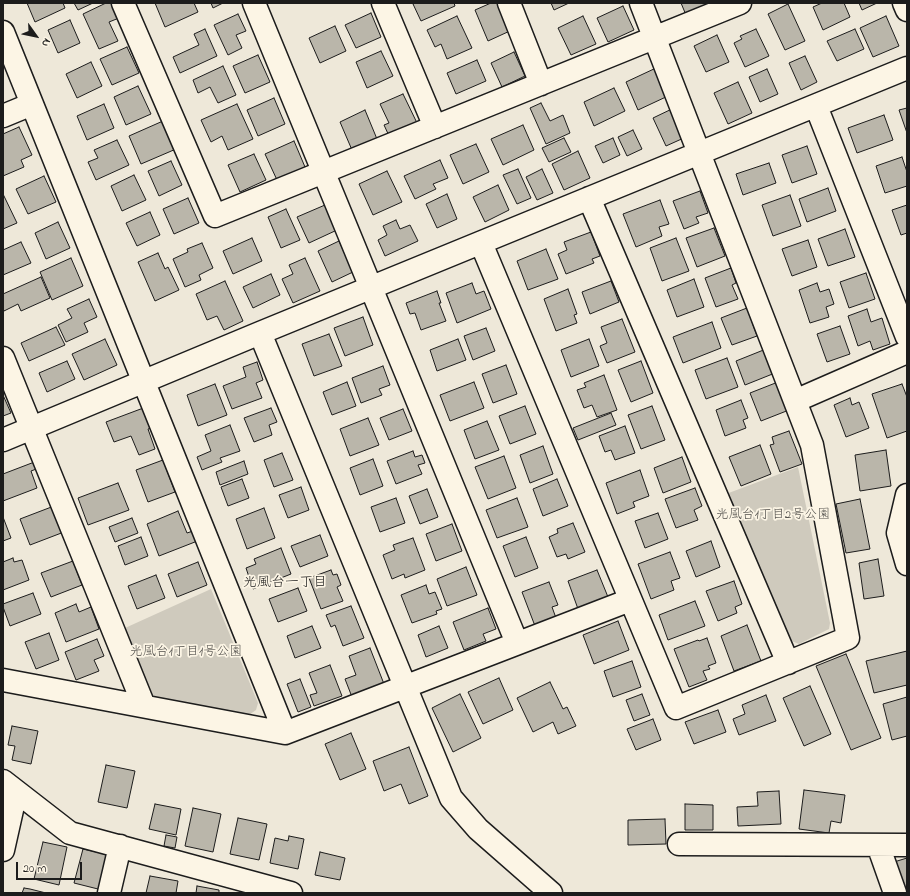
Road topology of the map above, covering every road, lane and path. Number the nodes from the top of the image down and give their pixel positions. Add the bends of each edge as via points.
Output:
1 (123, 3) edge
2 (254, 3) edge
3 (383, 3) edge
4 (509, 3) edge
5 (641, 3) edge
6 (740, 3) edge
7 (904, 3) edge
8 (907, 10) edge
9 (3, 32) edge
10 (655, 38) junction
11 (907, 68) edge
12 (541, 84) junction
13 (32, 104) junction
14 (816, 106) junction
15 (3, 116) edge
16 (435, 127) junction
17 (699, 153) junction
18 (324, 172) junction
19 (589, 198) junction
20 (481, 243) junction
21 (371, 288) junction
22 (260, 333) junction
23 (907, 337) edge
24 (907, 352) edge
25 (3, 358) edge
26 (143, 381) junction
27 (795, 401) junction
28 (31, 429) junction
29 (3, 440) edge
30 (907, 495) edge
31 (907, 564) edge
32 (630, 600) junction
33 (517, 643) junction
34 (788, 663) junction
35 (3, 680) edge
36 (405, 687) junction
37 (144, 706) junction
38 (285, 733) junction
39 (10, 786) edge
40 (679, 844) dead end
41 (878, 844) junction
42 (907, 845) edge
43 (120, 846) junction
44 (3, 850) edge
45 (230, 885) edge
46 (109, 893) edge
47 (291, 893) edge
48 (551, 893) edge
49 (895, 893) edge

1 - 18 street via 215,216
2 - 18 street
3 - 16 street
4 - 12 street
5 - 10 street
6 - 10 street
7 - 8 street
9 - 13 street
10 - 12 street
10 - 17 street
11 - 14 street
12 - 16 street
13 - 15 street
13 - 26 street
14 - 17 street
14 - 23 street
16 - 18 street
17 - 19 street
17 - 27 street
18 - 21 street
19 - 20 street
19 - 34 street
20 - 21 street
20 - 32 street
21 - 22 street
21 - 33 street
22 - 26 street
22 - 36 street
24 - 27 street
25 - 28 street
26 - 28 street
26 - 38 street
27 - 34 street via 812,445 848,638
28 - 29 street
28 - 37 street
30 - 31 street via 898,533
32 - 33 street
32 - 34 street via 676,708
33 - 36 street
35 - 37 street
36 - 38 street
36 - 48 street via 451,798 478,829
37 - 38 street
39 - 43 street via 70,833
39 - 44 street
40 - 41 street
41 - 42 street
41 - 49 street
43 - 45 street
43 - 46 street
45 - 47 street

